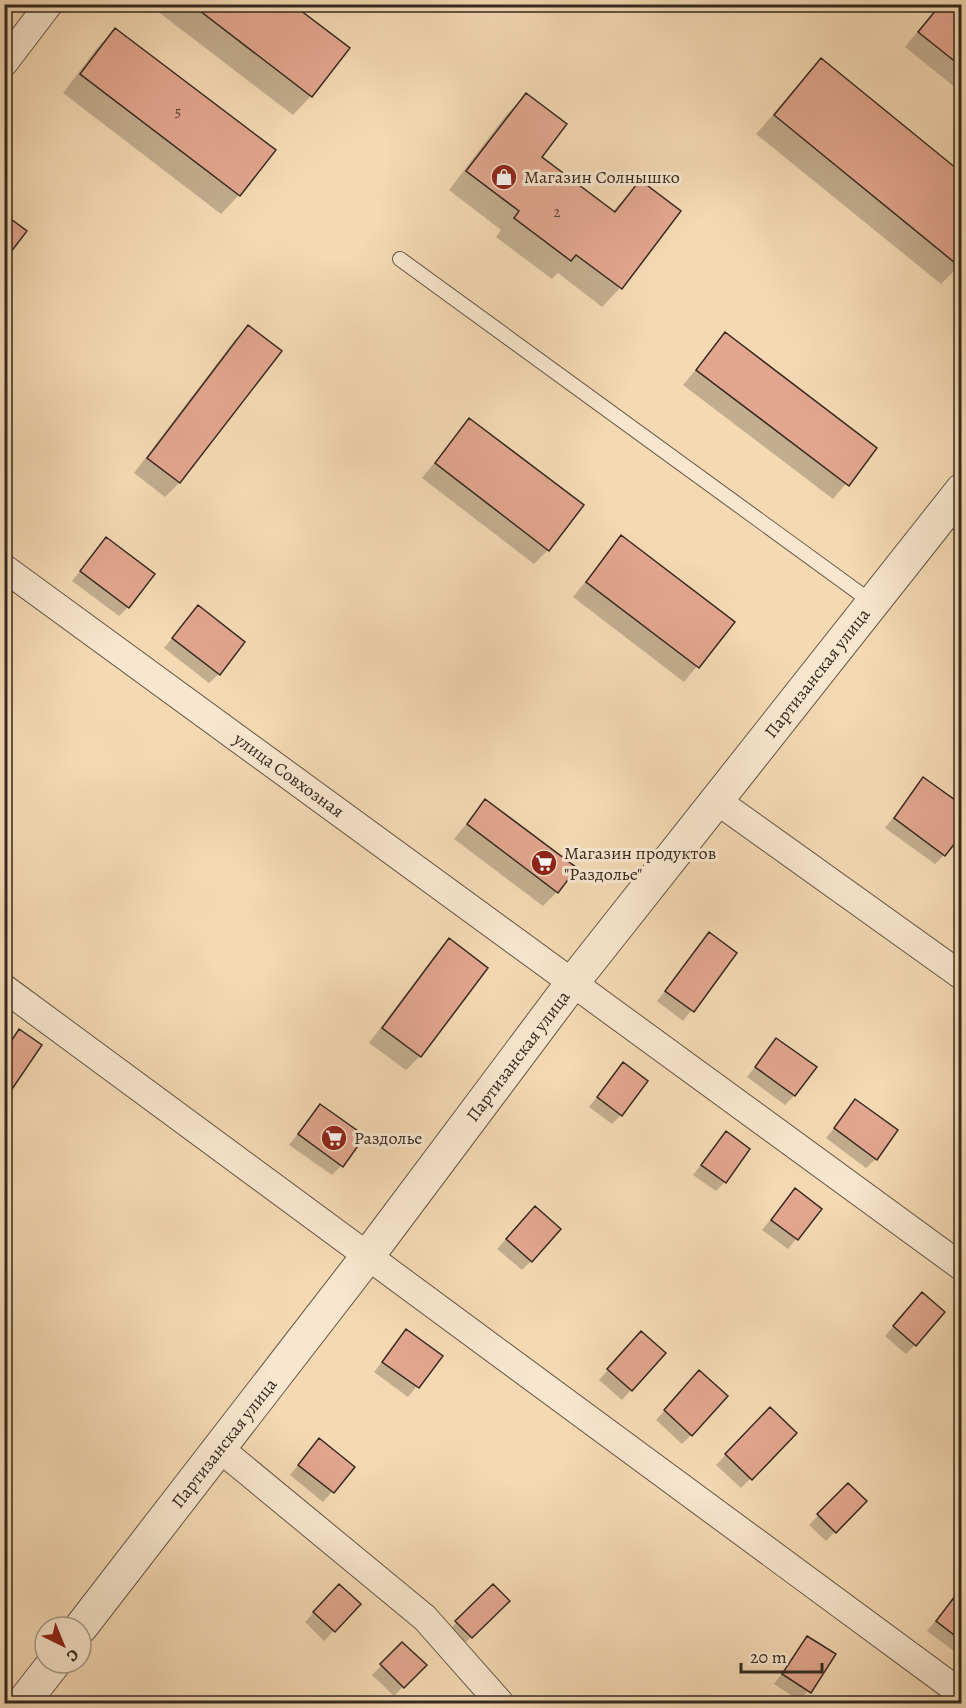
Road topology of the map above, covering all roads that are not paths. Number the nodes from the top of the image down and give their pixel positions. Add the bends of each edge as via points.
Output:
1 (49, 4) edge
2 (4, 63) edge
3 (400, 259) dead end
4 (962, 490) edge
5 (4, 568) edge
6 (873, 603) junction
7 (716, 800) junction
8 (962, 976) edge
9 (573, 982) junction
10 (4, 988) edge
11 (367, 1257) junction
12 (962, 1267) edge
13 (219, 1448) junction
14 (91, 1615) edge
15 (45, 1675) edge
16 (962, 1694) edge
17 (22, 1704) edge
18 (501, 1704) edge

1 - 2 street
3 - 6 lane
4 - 6 street, Партизанская улица
5 - 9 street, улица Совхозная
6 - 7 street, Партизанская улица
7 - 8 street
7 - 9 street, Партизанская улица
9 - 11 street, Партизанская улица
9 - 12 street, улица Совхозная
10 - 11 street
11 - 13 street, Партизанская улица
11 - 16 street
13 - 14 street, Партизанская улица
13 - 18 street via 425,1618
15 - 17 street

